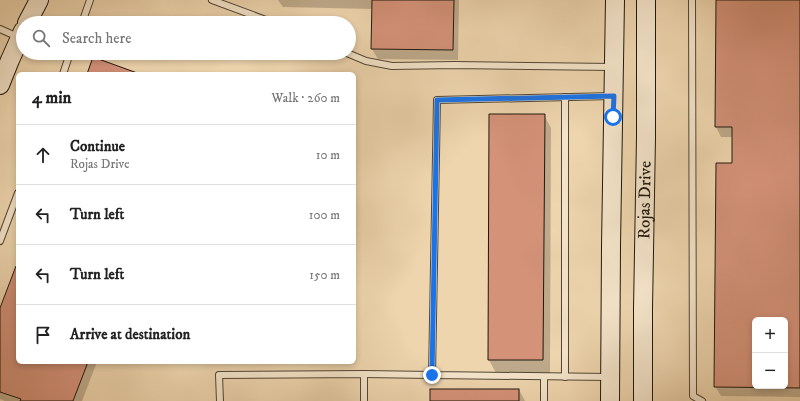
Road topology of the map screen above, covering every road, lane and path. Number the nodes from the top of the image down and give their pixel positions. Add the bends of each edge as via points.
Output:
1 (39, 0) edge
2 (89, 0) edge
3 (212, 0) edge
4 (615, 0) edge
5 (646, 0) edge
6 (692, 0) edge
7 (31, 16) edge
8 (84, 16) edge
9 (255, 16) edge
10 (0, 29) edge
11 (16, 30) edge
12 (16, 47) edge
13 (356, 57) edge
14 (68, 60) edge
15 (614, 67) junction
16 (64, 72) edge
17 (0, 85) edge
18 (614, 96) junction
19 (565, 97) junction
20 (16, 198) edge
21 (0, 238) edge
22 (364, 374) junction
23 (432, 375) junction
24 (544, 377) junction
25 (565, 377) junction
26 (610, 378) junction
27 (220, 401) edge
28 (364, 401) edge
29 (544, 401) edge
30 (610, 401) edge
31 (643, 401) edge
32 (702, 401) edge

1 - 7 main road
2 - 8 lane
3 - 9 lane
4 - 15 main road, Rojas Drive
5 - 31 main road, Rojas Drive
6 - 32 lane via 693,396
10 - 11 lane
12 - 17 main road
13 - 15 lane via 392,66
14 - 16 lane
15 - 18 main road, Rojas Drive
18 - 19 lane
18 - 26 main road, Rojas Drive
19 - 23 lane via 437,100
19 - 25 lane
20 - 21 lane
22 - 23 lane
22 - 27 lane via 219,375
22 - 28 lane
23 - 24 lane
24 - 25 lane
24 - 29 lane
25 - 26 lane
26 - 30 main road, Rojas Drive

